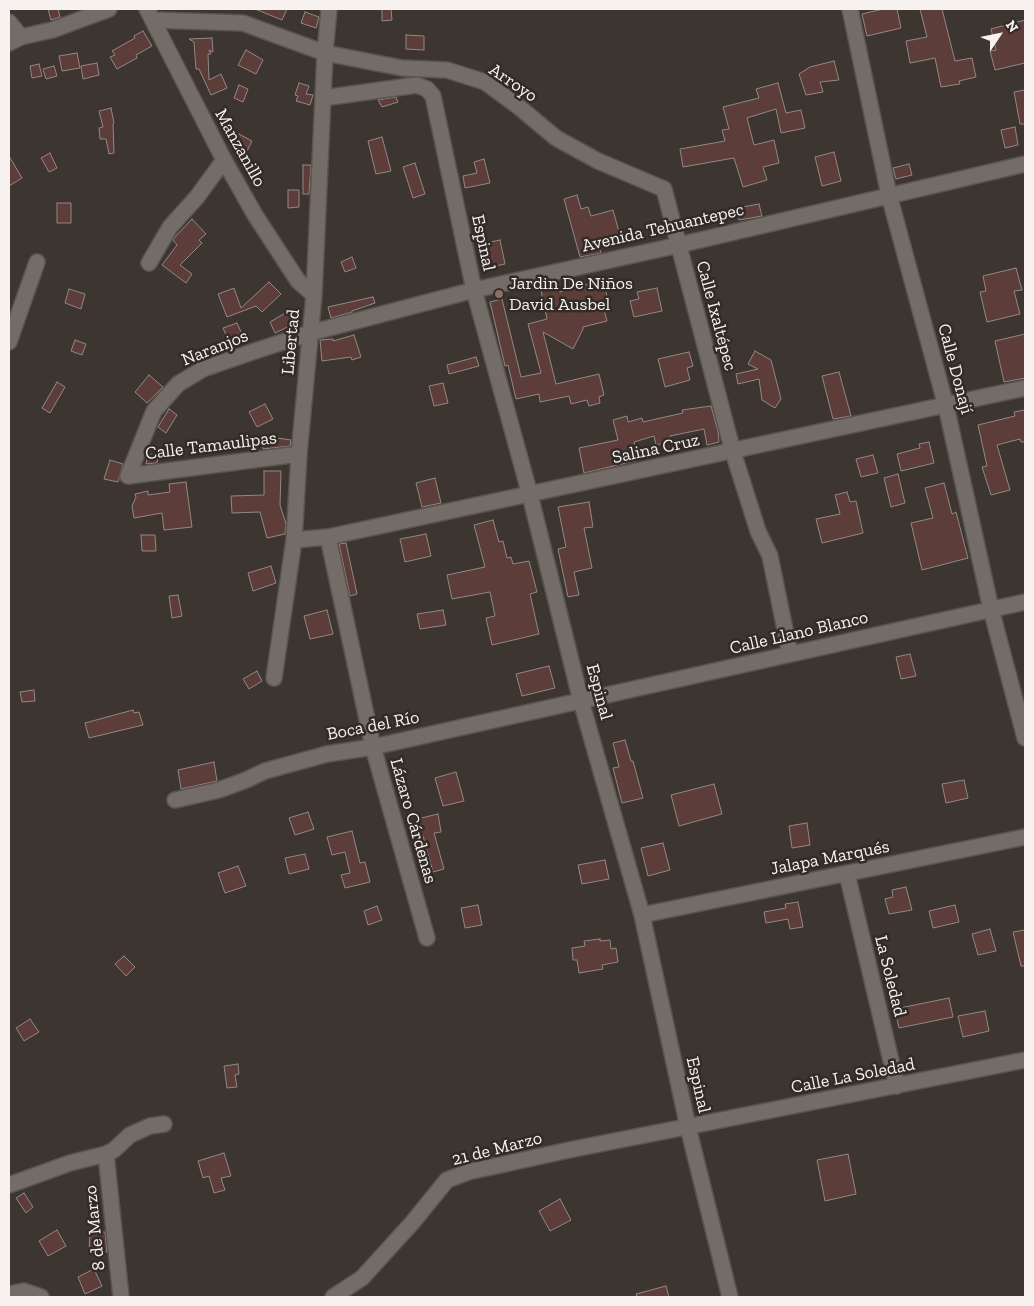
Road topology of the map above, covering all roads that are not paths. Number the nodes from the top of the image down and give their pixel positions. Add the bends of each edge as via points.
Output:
1 (109, 9) edge
2 (236, 9) edge
3 (329, 9) edge
4 (850, 9) edge
5 (150, 14) edge
6 (9, 22) edge
7 (243, 23) junction
8 (15, 40) edge
9 (324, 53) junction
10 (323, 98) junction
11 (224, 160) junction
12 (1025, 164) edge
13 (664, 189) joint
14 (889, 195) junction
15 (678, 245) junction
16 (38, 262) dead end
17 (149, 263) dead end
18 (474, 290) junction
19 (314, 295) junction
20 (310, 333) junction
21 (9, 342) edge
22 (1025, 388) edge
23 (946, 406) junction
24 (733, 452) junction
25 (299, 454) junction
26 (128, 476) joint
27 (530, 495) junction
28 (328, 537) junction
29 (294, 540) junction
30 (1025, 602) edge
31 (991, 608) junction
32 (790, 654) junction
33 (274, 678) dead end
34 (581, 701) junction
35 (1025, 738) edge
36 (373, 747) junction
37 (176, 800) dead end
38 (1025, 837) edge
39 (847, 874) junction
40 (642, 915) junction
41 (427, 938) dead end
42 (1025, 1060) edge
43 (897, 1086) junction
44 (164, 1124) dead end
45 (688, 1127) junction
46 (106, 1154) junction
47 (9, 1185) edge
48 (10, 1292) edge
49 (41, 1297) edge
50 (121, 1297) edge
51 (333, 1297) edge
52 (730, 1297) edge

1 - 8 street
2 - 7 street
3 - 9 street, Libertad
4 - 14 street, Calle Donají
5 - 7 street, Arroyo
5 - 11 street, Manzanillo
6 - 8 street
7 - 9 street, Arroyo
9 - 10 street, Libertad
9 - 13 street, Arroyo via 402,68 447,70 485,82 556,138 598,161
10 - 18 street, Espinal via 417,85 433,96
10 - 19 street, Libertad
11 - 17 street via 170,227
11 - 19 street, Manzanillo via 298,281
12 - 14 street, Avenida Tehuantepec
13 - 15 street, Calle Ixaltépec
14 - 15 street, Avenida Tehuantepec
14 - 23 street, Calle Donají
15 - 18 street, Avenida Tehuantepec
15 - 24 street, Calle Ixaltépec
16 - 21 street
18 - 20 street, Avenida Tehuantepec
18 - 27 street, Espinal
19 - 20 street, Libertad
20 - 25 street, Libertad
20 - 26 street, Naranjos via 203,369 178,384 154,411
22 - 23 street, Salina Cruz
23 - 24 street, Salina Cruz
23 - 31 street, Calle Donají
24 - 27 street, Salina Cruz
24 - 32 street, Calle Ixaltépec via 758,531 770,556
25 - 26 street, Calle Tamaulipas
25 - 29 street, Libertad
27 - 28 street, Salina Cruz
27 - 34 street, Espinal
28 - 29 street, Salina Cruz
28 - 36 street, Lázaro Cárdenas
29 - 33 street, Libertad
30 - 31 street, Calle Llano Blanco
31 - 32 street, Calle Llano Blanco
31 - 35 street, Calle Donají
32 - 34 street, Calle Llano Blanco
34 - 36 street, Boca del Río
34 - 40 street, Espinal
36 - 37 street, Boca del Río via 327,754 266,771 218,790
36 - 41 street, Lázaro Cárdenas
38 - 39 street, Jalapa Marqués
39 - 40 street, Jalapa Marqués
39 - 43 street, La Soledad
40 - 45 street, Espinal
42 - 43 street, Calle La Soledad
43 - 45 street, Calle La Soledad
44 - 46 street via 130,1134
45 - 51 street, 21 de Marzo via 468,1172 448,1180 362,1278
45 - 52 street, Espinal
46 - 47 street
46 - 50 street, 8 de Marzo
48 - 49 street via 24,1291

